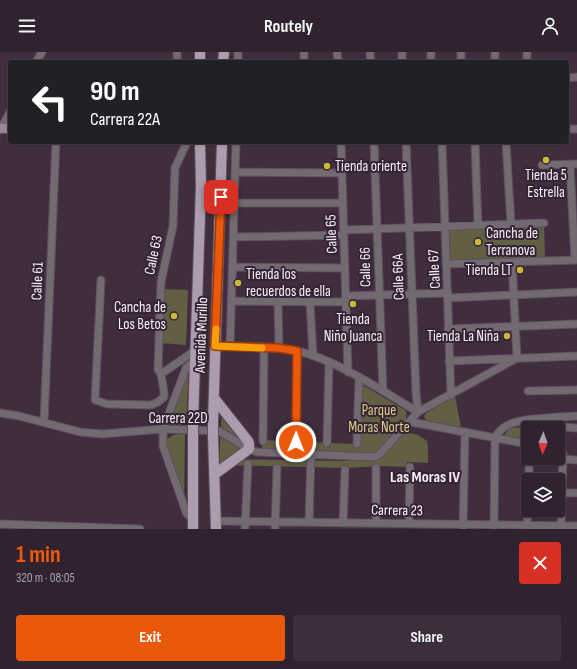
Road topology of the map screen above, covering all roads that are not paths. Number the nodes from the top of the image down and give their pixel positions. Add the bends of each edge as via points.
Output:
1 (8, 117) edge
2 (3, 129) edge
3 (56, 144) edge
4 (186, 144) edge
5 (200, 144) edge
6 (222, 144) edge
7 (236, 144) edge
8 (341, 144) edge
9 (374, 144) edge
10 (406, 144) edge
11 (442, 144) edge
12 (475, 144) edge
13 (506, 144) edge
14 (573, 164) edge
15 (542, 165) dead end
16 (235, 172) junction
17 (342, 173) junction
18 (235, 203) junction
19 (343, 203) junction
20 (544, 223) dead end
21 (511, 224) junction
22 (478, 226) junction
23 (445, 227) junction
24 (410, 228) junction
25 (377, 229) junction
26 (344, 233) junction
27 (234, 236) junction
28 (576, 260) edge
29 (512, 262) junction
30 (447, 264) junction
31 (232, 267) junction
32 (345, 268) junction
33 (100, 280) dead end
34 (577, 292) edge
35 (412, 294) junction
36 (448, 295) junction
37 (514, 295) junction
38 (379, 296) junction
39 (346, 299) junction
40 (231, 301) junction
41 (278, 302) junction
42 (310, 302) junction
43 (577, 324) edge
44 (515, 326) junction
45 (448, 329) junction
46 (215, 346) junction
47 (230, 347) junction
48 (264, 348) junction
49 (278, 348) junction
50 (297, 351) junction
51 (196, 355) junction
52 (313, 356) junction
53 (577, 356) edge
54 (517, 358) junction
55 (449, 361) junction
56 (330, 363) junction
57 (348, 372) junction
58 (161, 374) junction
59 (359, 378) junction
60 (577, 390) edge
61 (383, 391) junction
62 (528, 391) dead end
63 (451, 395) junction
64 (214, 398) junction
65 (418, 412) junction
66 (0, 413) edge
67 (577, 416) edge
68 (44, 422) junction
69 (410, 422) junction
70 (565, 427) edge
71 (577, 428) edge
72 (163, 429) junction
73 (465, 432) junction
74 (495, 437) junction
75 (263, 441) dead end
76 (296, 442) dead end
77 (327, 443) dead end
78 (521, 443) edge
79 (357, 444) dead end
80 (249, 449) junction
81 (311, 455) junction
82 (565, 456) edge
83 (577, 460) edge
84 (248, 464) dead end
85 (410, 467) dead end
86 (277, 468) dead end
87 (376, 468) dead end
88 (345, 470) dead end
89 (215, 474) junction
90 (565, 493) edge
91 (577, 493) edge
92 (193, 517) junction
93 (527, 517) edge
94 (561, 517) edge
95 (0, 524) edge
96 (409, 524) junction
97 (216, 525) edge
98 (246, 525) edge
99 (275, 525) edge
100 (308, 525) edge
101 (341, 525) edge
102 (371, 525) edge
103 (398, 526) edge
104 (426, 526) edge
105 (577, 526) edge
106 (463, 527) edge
107 (494, 527) edge
108 (527, 527) edge
109 (561, 527) edge
110 (140, 529) edge
111 (193, 529) edge

1 - 2 street
3 - 68 street, Calle 61
4 - 58 street, Calle 63 via 175,168 173,226 160,282 158,370
5 - 51 main road, Avenida Murillo
6 - 46 main road, Avenida Murillo
7 - 16 street
8 - 17 street, Calle 65
9 - 25 street, Calle 66
10 - 24 street, Calle 66A
11 - 23 street, Calle 67
12 - 22 street
13 - 21 street
14 - 15 street
14 - 28 street
16 - 17 street
16 - 18 street
17 - 19 street, Calle 65
18 - 19 street
18 - 27 street
19 - 26 street, Calle 65
20 - 21 street
21 - 22 street
22 - 23 street
23 - 24 street
23 - 30 street, Calle 67
24 - 25 street
24 - 35 street, Calle 66A
25 - 26 street
25 - 38 street, Calle 66
26 - 27 street
26 - 32 street, Calle 65
27 - 31 street
28 - 29 street
29 - 30 street
29 - 37 street
30 - 36 street, Calle 67
31 - 32 street
31 - 40 street
32 - 39 street, Calle 65
33 - 58 street, Calle 63 via 95,400 107,404 151,405 164,397
34 - 37 street
35 - 36 street
35 - 38 street
35 - 65 street, Calle 66A
36 - 37 street
36 - 45 street, Calle 67
37 - 44 street
38 - 39 street
38 - 61 street, Calle 66
39 - 42 street
39 - 57 street, Calle 65
40 - 41 street
40 - 47 street
41 - 42 street
41 - 49 street
42 - 52 street
43 - 44 street
44 - 45 street
44 - 54 street
45 - 55 street, Calle 67
46 - 47 street
46 - 64 main road, Avenida Murillo
47 - 48 street
48 - 49 street
48 - 75 street
49 - 50 street
50 - 52 street
50 - 76 street
51 - 58 street
51 - 72 street via 186,368
51 - 92 main road, Avenida Murillo, bridge
52 - 56 street
53 - 54 street
54 - 55 street
54 - 63 street, Carrera 22D
55 - 63 street, Calle 67
56 - 57 street
56 - 77 street
57 - 59 street
59 - 61 street
59 - 79 street
60 - 62 street
61 - 65 street
63 - 65 street, Carrera 22D
64 - 80 main road via 248,441
64 - 89 main road, Avenida Murillo, bridge
65 - 69 street, Carrera 22D
66 - 68 street, Carrera 22D
67 - 74 street via 527,420 507,425
68 - 72 street, Carrera 22D via 80,432 102,434
69 - 73 street
69 - 81 street, Carrera 22D via 379,455
70 - 71 street
72 - 80 street, Carrera 22D via 219,431
72 - 92 street via 163,446 186,512 188,516
73 - 74 street
73 - 106 street
74 - 78 street
74 - 107 street
80 - 81 street, Carrera 22D via 256,452
80 - 89 main road
81 - 100 street
82 - 83 street
84 - 98 street
85 - 96 street
86 - 99 street
87 - 102 street
88 - 101 street
89 - 97 main road, Avenida Murillo
90 - 91 street
92 - 111 main road, Avenida Murillo
93 - 108 street
94 - 109 street
95 - 110 street
96 - 103 street, Carrera 23
96 - 104 street, Carrera 23
97 - 98 street, Carrera 23
98 - 99 street, Carrera 23
99 - 100 street, Carrera 23
100 - 101 street, Carrera 23
101 - 102 street, Carrera 23
102 - 103 street, Carrera 23
104 - 106 street, Carrera 23
105 - 109 street, Carrera 23
106 - 107 street, Carrera 23
107 - 108 street, Carrera 23
108 - 109 street, Carrera 23

